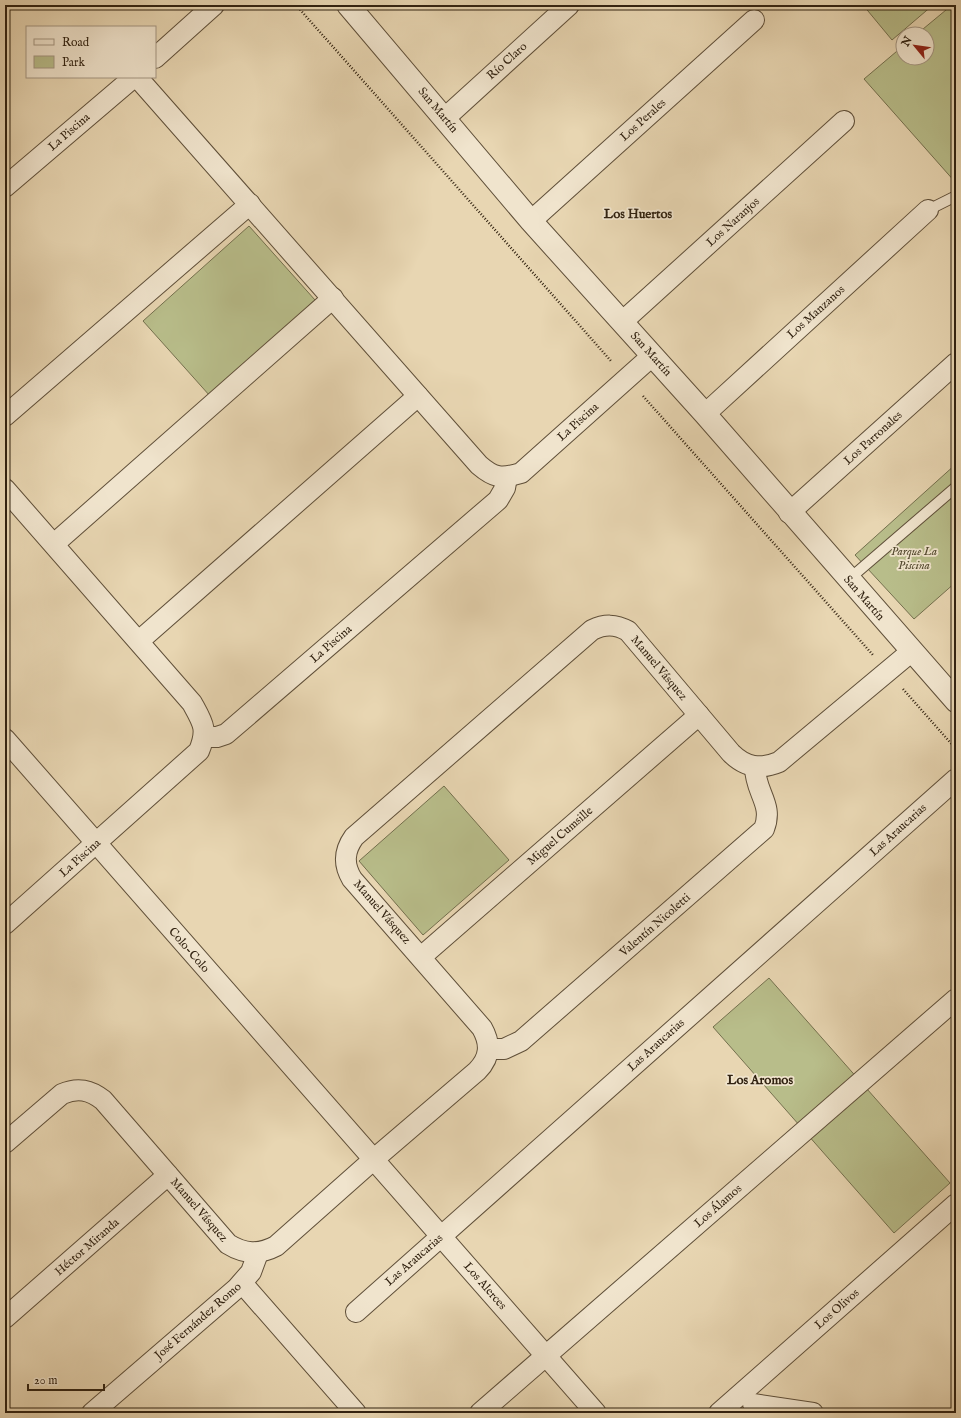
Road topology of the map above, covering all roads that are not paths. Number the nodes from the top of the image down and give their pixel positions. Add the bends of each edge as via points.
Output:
1 (214, 5) edge
2 (348, 5) edge
3 (569, 5) edge
4 (754, 20) dead end
5 (156, 57) edge
6 (133, 78) edge
7 (138, 78) edge
8 (445, 118) junction
9 (844, 121) dead end
10 (5, 187) edge
11 (956, 196) edge
12 (250, 204) junction
13 (928, 210) joint
14 (531, 220) junction
15 (333, 298) junction
16 (622, 322) junction
17 (652, 356) junction
18 (956, 363) edge
19 (418, 396) junction
20 (705, 414) junction
21 (5, 416) edge
22 (507, 477) junction
23 (956, 487) edge
24 (5, 490) edge
25 (789, 513) junction
26 (54, 544) junction
27 (848, 580) junction
28 (139, 641) junction
29 (912, 651) junction
30 (956, 701) edge
31 (699, 715) junction
32 (205, 737) junction
33 (5, 739) edge
34 (755, 767) junction
35 (956, 779) edge
36 (95, 844) junction
37 (5, 924) edge
38 (421, 957) junction
39 (956, 999) edge
40 (489, 1049) junction
41 (5, 1143) edge
42 (373, 1160) junction
43 (168, 1175) junction
44 (956, 1204) edge
45 (441, 1236) junction
46 (258, 1253) junction
47 (242, 1283) junction
48 (356, 1312) dead end
49 (5, 1318) edge
50 (546, 1356) junction
51 (734, 1400) junction
52 (757, 1409) edge
53 (92, 1413) edge
54 (356, 1413) edge
55 (480, 1413) edge
56 (596, 1413) edge
57 (719, 1413) edge
58 (813, 1413) edge

1 - 5 street
2 - 8 street, San Martín
3 - 8 street, Río Claro
4 - 14 street, Los Perales
6 - 10 street, La Piscina
7 - 12 street
8 - 14 street, San Martín
9 - 16 street, Los Naranjos
11 - 13 lane
12 - 15 street
12 - 21 street
13 - 20 street, Los Manzanos
14 - 16 street, San Martín
15 - 19 street
15 - 26 street
16 - 17 street, San Martín
17 - 20 street, San Martín
17 - 22 street, La Piscina via 520,473
18 - 25 street, Los Parronales
19 - 22 street via 490,475
19 - 28 street
20 - 25 street, San Martín
22 - 32 street, La Piscina via 505,488 498,500 226,734
23 - 27 lane
24 - 26 street
25 - 27 street, San Martín
26 - 28 street
27 - 29 street, San Martín
28 - 32 street via 192,703 203,724
29 - 30 street, San Martín
29 - 34 street via 780,762
31 - 34 street, Manuel Vásquez via 738,759
31 - 38 street, Miguel Cumsille
31 - 38 street, Manuel Vásquez via 628,631 614,625 599,626 372,821 354,837 347,849 348,872
32 - 36 street, La Piscina via 199,751
33 - 36 street, Colo-Colo
34 - 40 street, Valentín Nicoletti via 756,783 768,812 764,829 521,1041 504,1049
35 - 45 street, Las Araucarias
36 - 37 street, La Piscina
36 - 42 street, Colo-Colo
38 - 40 street, Manuel Vásquez via 482,1028
39 - 50 street, Los Álamos
40 - 42 street via 483,1065 477,1071
41 - 43 street, Manuel Vásquez via 62,1094 70,1091 88,1091 103,1100
42 - 45 street, Los Alerces
42 - 46 street via 276,1246
43 - 46 street, Manuel Vásquez via 228,1244 238,1250
43 - 49 street, Héctor Miranda
44 - 51 street, Los Olivos
45 - 48 street, Las Araucarias
45 - 50 street, Los Alerces
46 - 47 street, José Fernández Romo via 251,1272
47 - 53 street, José Fernández Romo
47 - 54 street
50 - 55 street, Los Álamos
50 - 56 street, Los Alerces
51 - 52 street
51 - 57 street, Los Olivos
52 - 58 street

